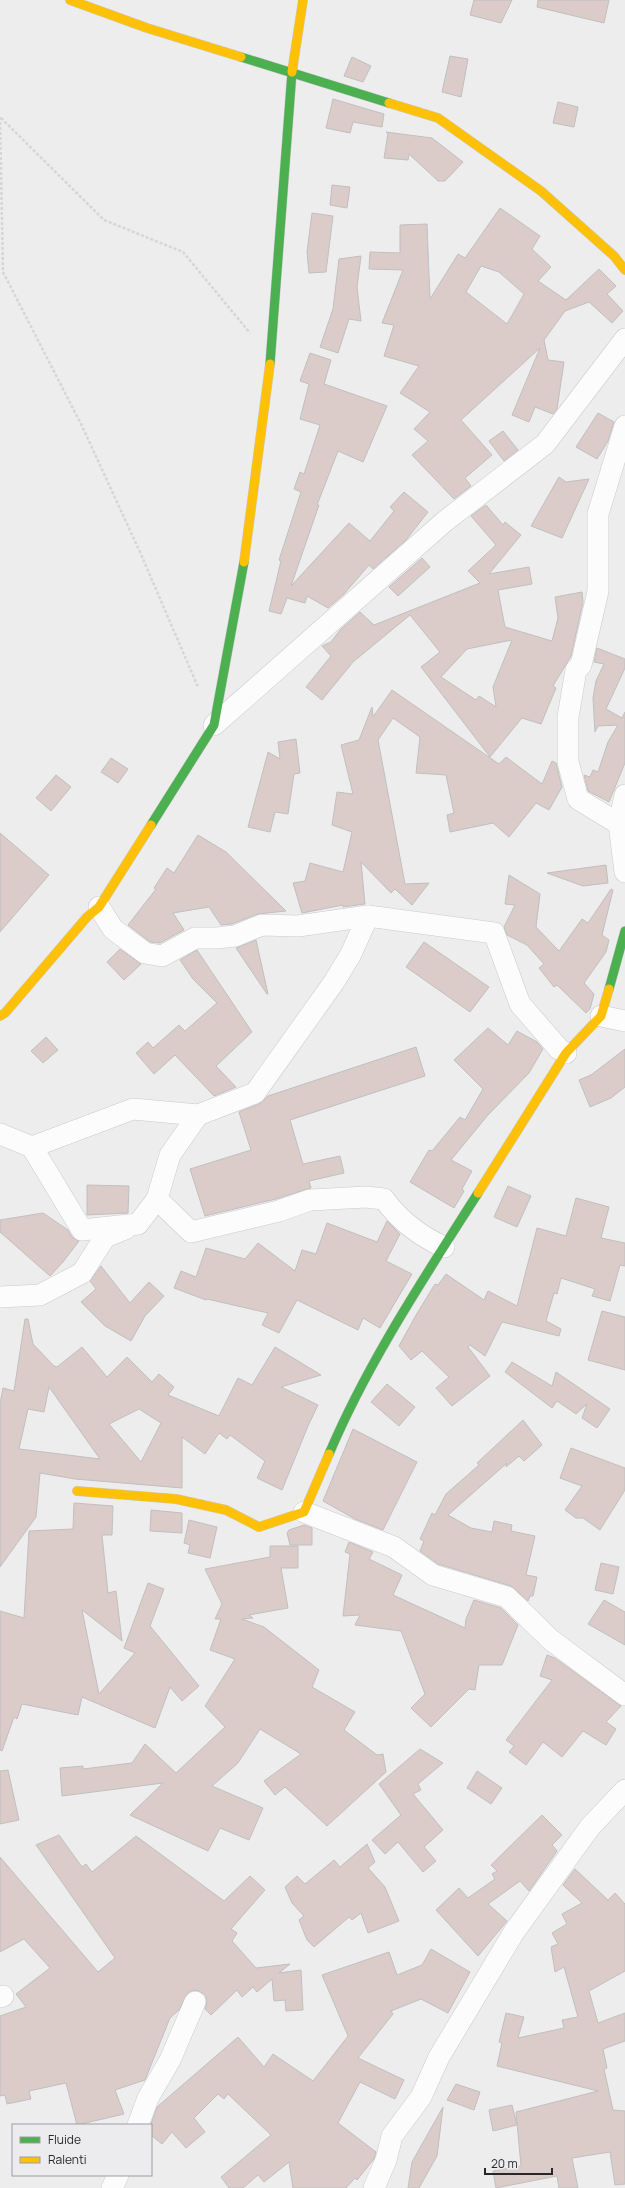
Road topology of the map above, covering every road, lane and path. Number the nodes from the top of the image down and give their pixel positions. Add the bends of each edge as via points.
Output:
1 (70, 0) edge
2 (303, 0) edge
3 (292, 72) junction
4 (0, 117) edge
5 (625, 270) edge
6 (625, 339) edge
7 (270, 358) junction
8 (625, 426) edge
9 (200, 691) dead end
10 (214, 725) junction
11 (625, 795) edge
12 (619, 824) junction
13 (625, 872) edge
14 (98, 907) junction
15 (368, 916) junction
16 (625, 931) edge
17 (0, 1016) edge
18 (600, 1016) junction
19 (625, 1021) edge
20 (566, 1053) junction
21 (198, 1115) junction
22 (0, 1134) edge
23 (32, 1147) junction
24 (157, 1199) junction
25 (138, 1224) junction
26 (444, 1247) junction
27 (0, 1298) edge
28 (77, 1491) dead end
29 (304, 1512) junction
30 (625, 1695) edge
31 (625, 1790) edge
32 (195, 2002) dead end
33 (138, 2124) edge
34 (118, 2176) edge
35 (112, 2188) edge
36 (374, 2188) edge

1 - 3 street via 147,28
2 - 3 street
3 - 5 street via 438,118 541,191 614,256
3 - 7 street
4 - 7 path via 104,220 182,252
4 - 9 path via 3,272 82,426
6 - 10 street via 545,444 444,522
7 - 10 street via 244,561
8 - 12 street via 598,514 598,590 581,665 576,670 568,717 568,762 578,799
10 - 14 street
11 - 12 street
12 - 13 street
14 - 15 street via 113,929 145,953 162,956 195,938 235,936 262,925 298,926
14 - 17 street
15 - 20 street via 494,933 520,1004 559,1049
15 - 21 street via 351,954 334,982 255,1093
16 - 18 street
18 - 19 street
18 - 20 street
20 - 26 street
21 - 23 street via 133,1109
21 - 24 street via 170,1155
22 - 23 street
23 - 25 street via 82,1230
24 - 25 street
24 - 26 street via 191,1232 279,1211 310,1200 366,1197 384,1199 393,1212 426,1239
25 - 27 street via 105,1237 82,1272 40,1295
26 - 29 street via 405,1309 347,1412
28 - 29 street via 176,1499 226,1510 259,1527
29 - 30 street via 394,1547 432,1575 507,1597 551,1640
31 - 36 street via 590,1827 514,1932 439,2057 421,2097 392,2136 386,2160
32 - 33 street via 170,2060 148,2098
34 - 35 street

